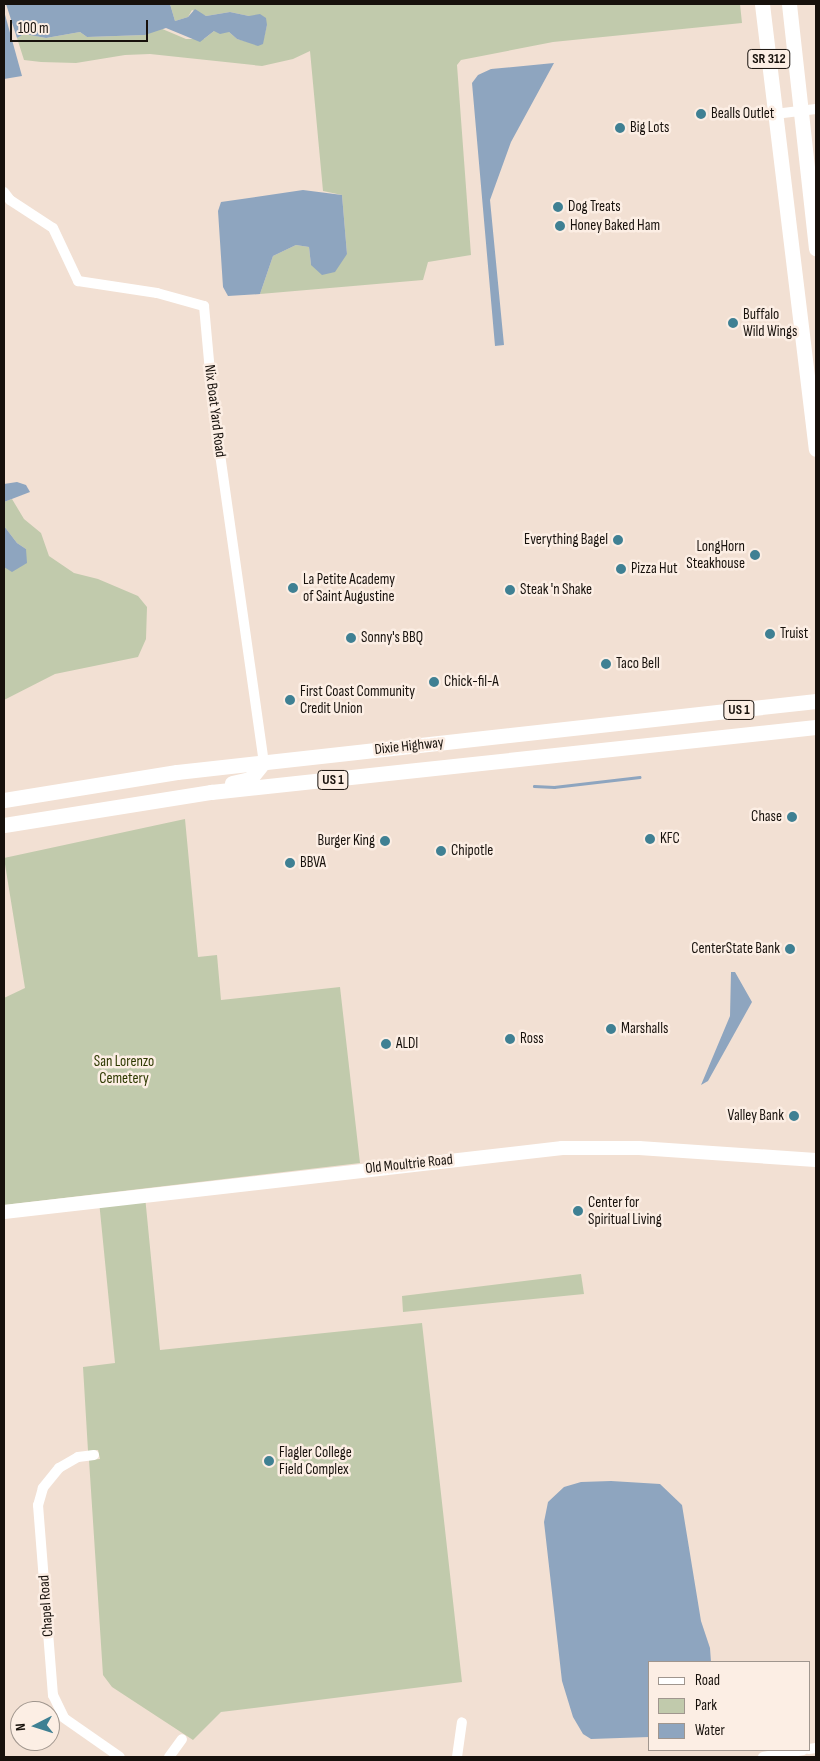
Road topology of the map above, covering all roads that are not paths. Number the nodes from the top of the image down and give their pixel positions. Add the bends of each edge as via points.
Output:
1 (762, 4) edge
2 (790, 4) edge
3 (809, 110) edge
4 (775, 114) junction
5 (4, 192) edge
6 (816, 249) edge
7 (815, 431) edge
8 (816, 449) edge
9 (813, 701) edge
10 (814, 728) edge
11 (449, 742) junction
12 (264, 762) junction
13 (204, 769) junction
14 (271, 780) junction
15 (293, 784) junction
16 (4, 800) edge
17 (123, 804) junction
18 (4, 808) edge
19 (4, 825) edge
20 (816, 1160) edge
21 (4, 1212) edge
22 (94, 1455) dead end
23 (462, 1722) dead end
24 (182, 1739) dead end
25 (797, 1751) edge
26 (120, 1757) edge
27 (169, 1757) edge
28 (457, 1757) edge
29 (763, 1757) edge

1 - 4 main road, SR 312
2 - 3 main road, SR 312
3 - 4 street
3 - 6 main road, SR 312
4 - 7 main road, SR 312
5 - 12 street, Nix Boat Yard Road via 10,200 54,228 78,281 157,294 204,306 213,405
7 - 8 main road, SR 312
9 - 11 main road, Dixie Highway / US 1
10 - 15 main road, Dixie Highway / US 1
11 - 12 main road, Dixie Highway / US 1
11 - 14 main road via 436,750 281,768
12 - 13 main road, Dixie Highway / US 1
12 - 14 main road
12 - 17 main road via 256,775 244,781 152,794
13 - 16 main road, Dixie Highway / US 1
13 - 18 main road via 193,776 178,779
14 - 15 main road
15 - 17 main road, Dixie Highway / US 1
17 - 19 main road, Dixie Highway / US 1
20 - 21 main road, Old Moultrie Road via 639,1148 562,1148
22 - 26 street, Chapel Road via 78,1457 59,1468 44,1488 38,1506 53,1695 64,1718
23 - 28 street
24 - 27 street
25 - 29 street

